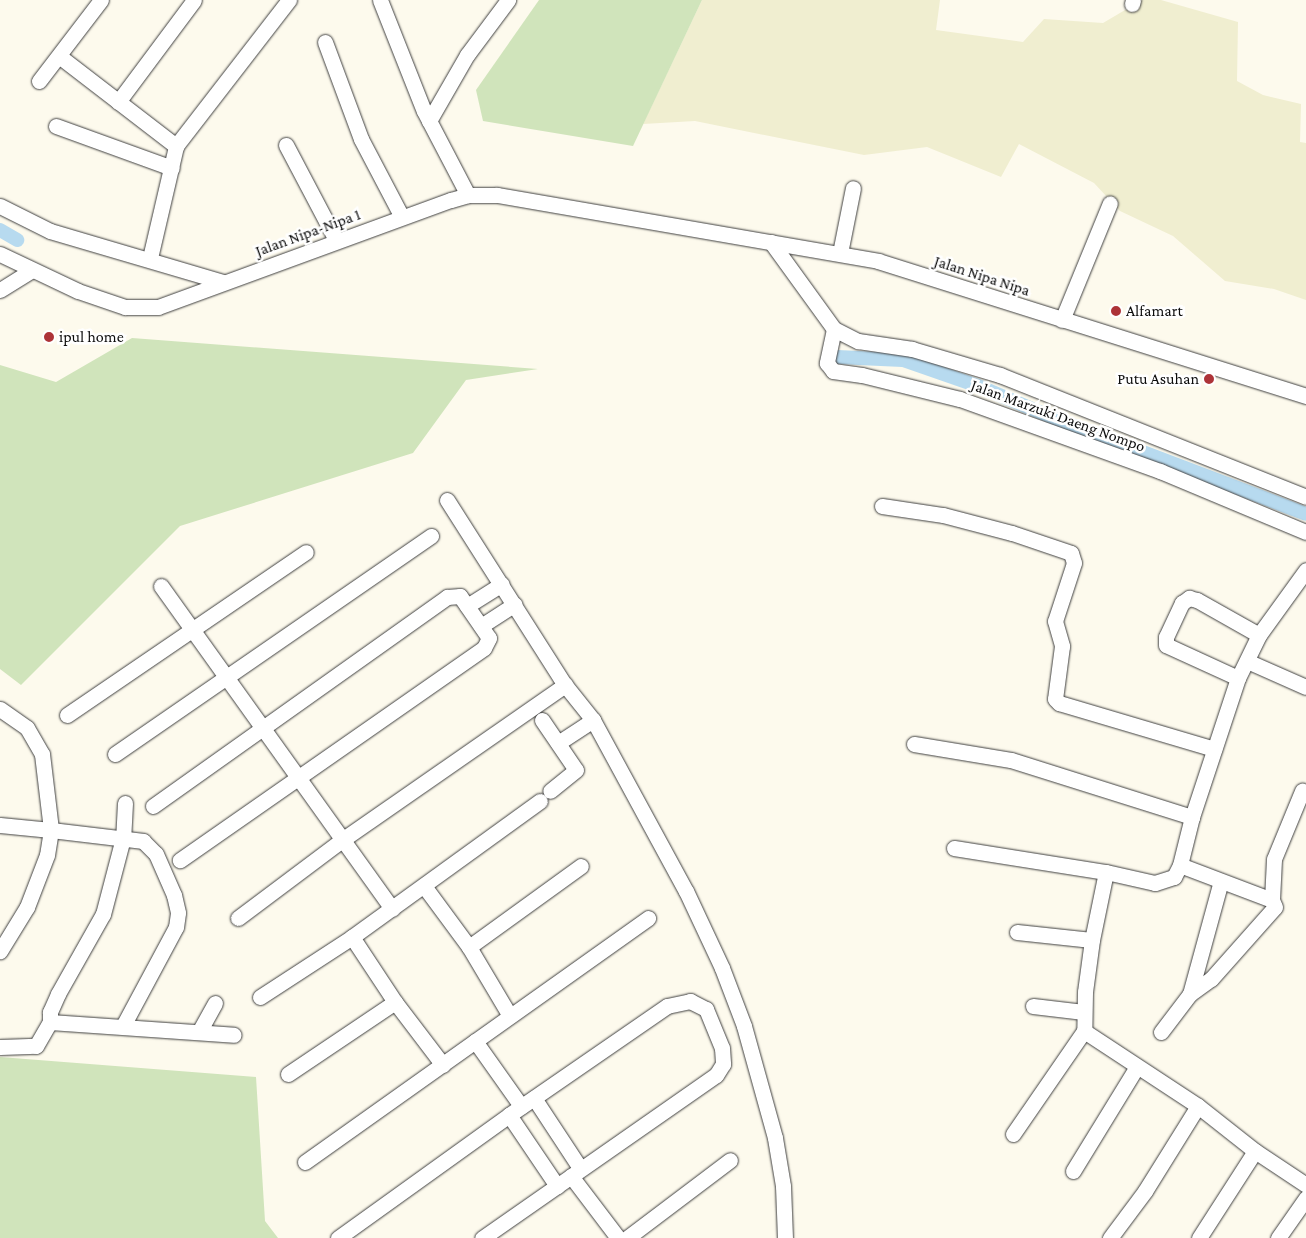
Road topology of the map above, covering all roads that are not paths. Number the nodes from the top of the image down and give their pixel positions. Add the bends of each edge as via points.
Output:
1 (101, 0) edge
2 (194, 0) edge
3 (289, 0) edge
4 (380, 0) edge
5 (508, 0) edge
6 (325, 42) dead end
7 (59, 56) junction
8 (40, 81) dead end
9 (118, 102) junction
10 (429, 121) junction
11 (56, 126) dead end
12 (286, 145) dead end
13 (176, 146) junction
14 (172, 168) junction
15 (853, 188) dead end
16 (468, 194) junction
17 (1110, 203) dead end
18 (0, 206) edge
19 (402, 217) junction
20 (639, 220) joint
21 (336, 240) junction
22 (771, 242) junction
23 (840, 253) junction
24 (0, 254) edge
25 (150, 258) junction
26 (32, 270) junction
27 (223, 282) junction
28 (0, 290) edge
29 (1062, 320) junction
30 (834, 329) junction
31 (1306, 396) edge
32 (1306, 497) edge
33 (447, 500) dead end
34 (882, 506) dead end
35 (1306, 532) edge
36 (431, 536) dead end
37 (306, 552) dead end
38 (1306, 570) edge
39 (502, 584) junction
40 (161, 586) dead end
41 (515, 604) junction
42 (467, 606) junction
43 (481, 626) junction
44 (193, 630) junction
45 (1259, 635) junction
46 (1247, 661) junction
47 (227, 678) junction
48 (1238, 678) junction
49 (565, 684) junction
50 (1306, 687) edge
51 (0, 709) edge
52 (67, 715) dead end
53 (542, 720) dead end
54 (593, 720) junction
55 (263, 728) junction
56 (558, 743) junction
57 (914, 744) dead end
58 (1214, 749) junction
59 (115, 754) dead end
60 (298, 778) junction
61 (1302, 791) dead end
62 (126, 803) dead end
63 (153, 806) dead end
64 (1192, 817) junction
65 (0, 825) edge
66 (51, 830) junction
67 (123, 838) junction
68 (342, 840) junction
69 (954, 848) dead end
70 (180, 860) dead end
71 (1180, 865) junction
72 (581, 866) dead end
73 (1106, 872) junction
74 (1221, 881) junction
75 (424, 886) junction
76 (1272, 900) junction
77 (392, 909) junction
78 (238, 918) dead end
79 (648, 918) dead end
80 (1017, 932) dead end
81 (352, 937) junction
82 (1092, 940) junction
83 (469, 947) junction
84 (0, 951) edge
85 (1190, 994) junction
86 (260, 996) dead end
87 (395, 1002) junction
88 (215, 1003) dead end
89 (1033, 1006) dead end
90 (738, 1009) junction
91 (1084, 1012) junction
92 (510, 1016) junction
93 (50, 1022) junction
94 (714, 1023) junction
95 (123, 1026) junction
96 (1084, 1031) junction
97 (199, 1032) junction
98 (1161, 1032) dead end
99 (234, 1035) dead end
100 (475, 1041) junction
101 (0, 1047) edge
102 (442, 1064) junction
103 (1136, 1068) junction
104 (288, 1074) dead end
105 (521, 1106) junction
106 (1198, 1106) junction
107 (1013, 1134) dead end
108 (1255, 1150) junction
109 (730, 1160) dead end
110 (305, 1162) dead end
111 (1073, 1171) dead end
112 (576, 1172) junction
113 (1306, 1185) edge
114 (557, 1186) junction
115 (1306, 1198) edge
116 (338, 1238) edge
117 (482, 1238) edge
118 (618, 1238) edge
119 (626, 1238) edge
120 (785, 1238) edge
121 (1110, 1238) edge
122 (1199, 1238) edge
123 (1278, 1238) edge

1 - 7 street
2 - 9 street
3 - 13 street
4 - 10 street
5 - 10 street via 467,55
6 - 19 street via 361,139
7 - 8 street
7 - 9 street
9 - 13 street
10 - 16 street
11 - 14 street
12 - 21 street
13 - 14 street
14 - 25 street
15 - 23 street
16 - 19 street, Jalan Nipa-Nipa 1
16 - 20 street, Jalan Nipa-Nipa 1 via 497,195
17 - 29 street
18 - 25 street via 50,231
19 - 21 street, Jalan Nipa-Nipa 1
20 - 22 street, Jalan Nipa Nipa
21 - 27 street, Jalan Nipa-Nipa 1
22 - 23 street, Jalan Nipa Nipa
22 - 30 street
23 - 29 street, Jalan Nipa Nipa via 906,269
24 - 26 street, Jalan Nipa-Nipa 1
25 - 27 street
26 - 27 street, Jalan Nipa-Nipa 1 via 78,291 141,308 171,303
26 - 28 street
29 - 31 street, Jalan Nipa Nipa
30 - 32 street via 858,341 912,349 1000,375
30 - 35 street, Jalan Marzuki Daeng Nompo via 828,356 833,371 960,399 1160,471
33 - 39 street
34 - 58 street via 943,515 1072,553 1074,563 1055,621 1062,646 1054,691 1057,702
36 - 47 street
37 - 44 street
38 - 45 street
39 - 41 street
39 - 42 street
40 - 44 street
41 - 43 street
41 - 49 street
42 - 43 street
42 - 55 street via 460,596 447,597
43 - 60 street via 489,638 484,648
44 - 47 street
44 - 52 street
45 - 46 street
45 - 48 street via 1192,598 1185,600 1178,612 1166,637 1166,645
46 - 48 street
46 - 50 street
47 - 55 street
47 - 59 street
48 - 58 street
49 - 54 street
49 - 68 street
51 - 66 street via 27,728 42,754
53 - 56 street
54 - 56 street
54 - 90 street via 686,891
55 - 60 street
55 - 63 street
56 - 75 street via 576,770
57 - 64 street via 1011,760
58 - 64 street
60 - 68 street
60 - 70 street
61 - 76 street via 1274,859
62 - 67 street
64 - 71 street
65 - 66 street
66 - 67 street
66 - 84 street via 37,885
67 - 93 street via 103,914 58,994 50,1012
67 - 95 street via 143,841 152,848 174,895 178,913 170,943
68 - 77 street
68 - 78 street
69 - 73 street
71 - 73 street via 1174,877 1160,883
71 - 74 street
72 - 83 street
73 - 82 street
74 - 76 street
74 - 85 street
75 - 77 street
75 - 83 street
76 - 85 street via 1274,909 1211,979
77 - 81 street
79 - 92 street
80 - 82 street
81 - 86 street
81 - 87 street
82 - 91 street
83 - 92 street
85 - 98 street
87 - 102 street
87 - 104 street
88 - 97 street
89 - 91 street
90 - 94 street
90 - 120 street via 775,1138 783,1186
91 - 96 street
92 - 100 street
93 - 95 street
93 - 101 street via 36,1046
94 - 105 street via 701,1004 682,1000 667,1006
94 - 112 street via 723,1057 716,1075
95 - 97 street
96 - 103 street
96 - 107 street
97 - 99 street
100 - 102 street
100 - 105 street
102 - 110 street
103 - 106 street
103 - 111 street
105 - 112 street
105 - 114 street
105 - 116 street
106 - 108 street
106 - 121 street via 1145,1191
108 - 113 street
108 - 122 street
109 - 119 street
112 - 114 street
112 - 118 street
114 - 117 street
115 - 123 street

